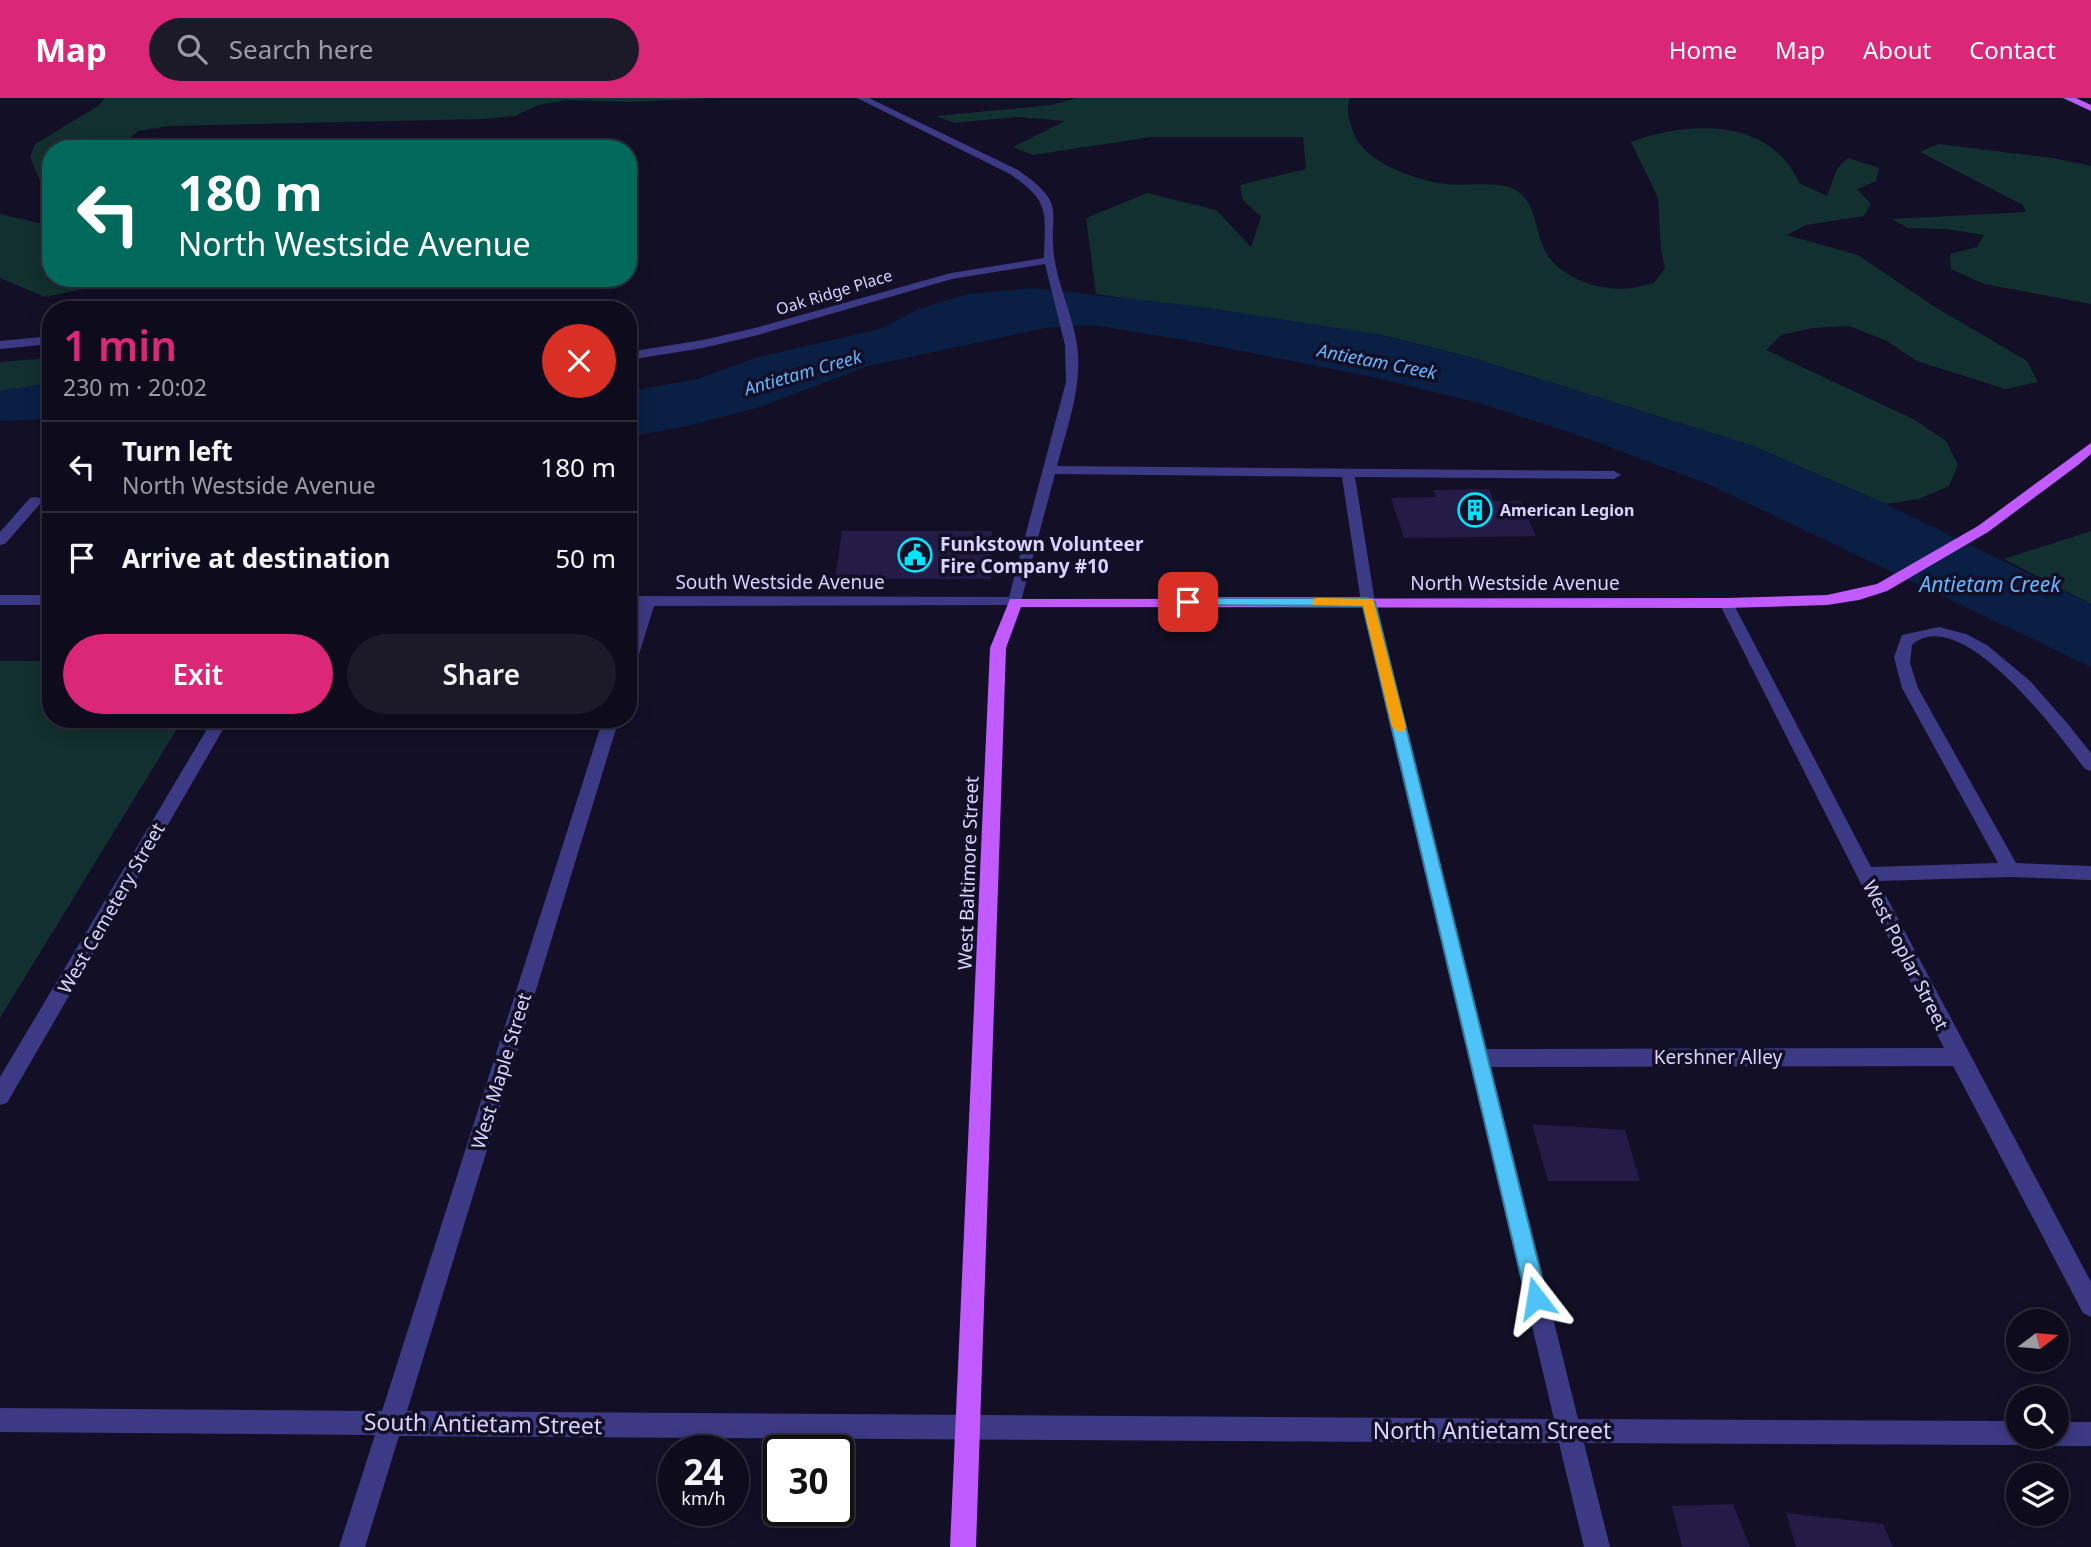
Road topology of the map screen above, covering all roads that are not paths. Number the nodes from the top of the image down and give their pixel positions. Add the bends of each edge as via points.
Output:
1 (862, 98) edge
2 (2068, 98) edge
3 (2091, 108) edge
4 (1050, 265) junction
5 (42, 341) edge
6 (0, 345) edge
7 (637, 355) edge
8 (2091, 447) edge
9 (1050, 470) junction
10 (1348, 473) junction
11 (1614, 475) dead end
12 (35, 501) dead end
13 (0, 541) edge
14 (0, 600) edge
15 (42, 600) edge
16 (637, 601) edge
17 (648, 601) junction
18 (1015, 602) junction
19 (1368, 602) junction
20 (1726, 603) junction
21 (637, 636) edge
22 (216, 728) edge
23 (608, 728) edge
24 (2091, 765) edge
25 (2011, 870) junction
26 (2091, 873) edge
27 (1864, 874) junction
28 (1959, 1057) junction
29 (1477, 1058) junction
30 (0, 1096) edge
31 (2091, 1305) edge
32 (0, 1420) edge
33 (391, 1423) junction
34 (967, 1428) junction
35 (1570, 1432) junction
36 (2006, 1433) edge
37 (2069, 1434) edge
38 (2091, 1434) edge
39 (352, 1547) edge
40 (962, 1547) edge
41 (1597, 1547) edge

1 - 4 street, West Baltimore Street via 995,161 1034,186 1050,214
2 - 3 main road
4 - 7 street, Oak Ridge Place via 951,276 758,331
4 - 9 street, West Baltimore Street via 1074,364
5 - 6 street
8 - 20 main road, North Westside Avenue via 1996,522 1891,585 1824,599
9 - 10 street
9 - 18 street, West Baltimore Street
10 - 11 street
10 - 19 street
12 - 13 street
14 - 15 street
16 - 17 street, South Westside Avenue
17 - 18 street, South Westside Avenue
17 - 21 street
18 - 19 main road, North Westside Avenue
18 - 34 main road, West Baltimore Street via 998,648
19 - 20 main road, North Westside Avenue
19 - 29 street
20 - 27 street, West Poplar Street
22 - 30 street, West Cemetery Street
23 - 33 street, West Maple Street
24 - 25 street via 2044,705 1985,650 1939,632 1907,639 1901,648 1910,688
25 - 26 street
25 - 27 street
27 - 28 street, West Poplar Street
28 - 29 street, Kershner Alley
28 - 31 street, West Poplar Street
29 - 35 street
32 - 33 street, South Antietam Street
33 - 34 street, South Antietam Street
33 - 39 street, West Maple Street
34 - 35 street, North Antietam Street
34 - 40 main road, West Baltimore Street
35 - 36 street, North Antietam Street
35 - 41 street
37 - 38 street

